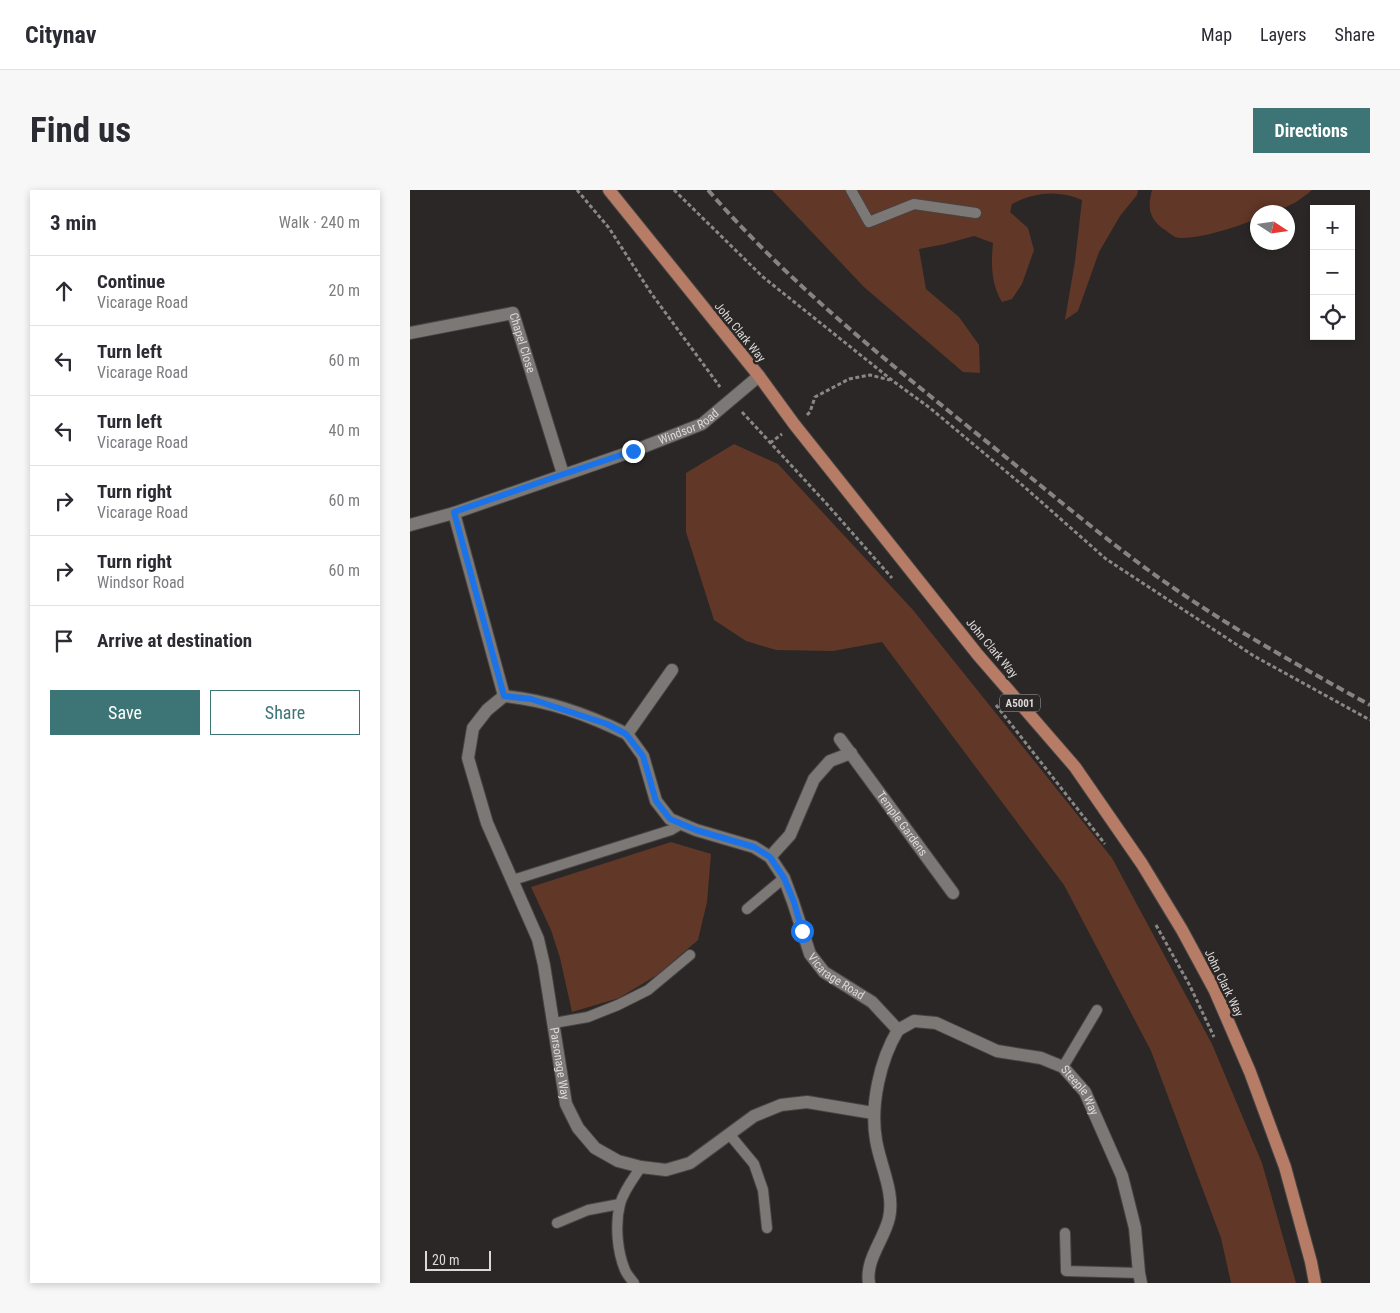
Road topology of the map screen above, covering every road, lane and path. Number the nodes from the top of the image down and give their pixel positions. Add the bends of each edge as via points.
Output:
1 (578, 190) edge
2 (609, 190) edge
3 (674, 190) edge
4 (851, 190) edge
5 (976, 213) dead end
6 (410, 334) edge
7 (759, 376) junction
8 (712, 378) dead end
9 (893, 381) junction
10 (810, 412) dead end
11 (770, 443) dead end
12 (564, 474) junction
13 (454, 512) junction
14 (410, 525) edge
15 (893, 579) dead end
16 (672, 670) dead end
17 (504, 696) junction
18 (995, 704) dead end
19 (1370, 720) edge
20 (626, 734) junction
21 (840, 739) dead end
22 (851, 753) junction
23 (681, 824) junction
24 (1109, 849) dead end
25 (770, 857) junction
26 (784, 878) junction
27 (513, 880) junction
28 (953, 893) dead end
29 (748, 909) dead end
30 (1152, 918) dead end
31 (690, 955) dead end
32 (1097, 1010) dead end
33 (554, 1023) junction
34 (898, 1030) junction
35 (1216, 1040) dead end
36 (1063, 1067) junction
37 (874, 1113) junction
38 (730, 1135) junction
39 (641, 1167) junction
40 (620, 1204) junction
41 (557, 1223) dead end
42 (767, 1228) dead end
43 (1066, 1232) dead end
44 (1140, 1278) edge
45 (634, 1283) edge
46 (868, 1283) edge
47 (1315, 1283) edge

1 - 8 path via 609,228
2 - 7 main road, John Clark Way / A5001
3 - 9 path via 763,277
4 - 5 lane via 869,222 914,204
6 - 12 street, Chapel Close via 513,313
7 - 12 street, Windsor Road via 702,424
7 - 47 main road, John Clark Way / A5001 via 972,647 1075,767 1142,864 1215,991 1250,1072 1284,1167
9 - 10 path via 870,375 849,379 815,397
9 - 19 path via 930,408 1106,559 1254,656
11 - 15 path
12 - 13 street, Windsor Road
13 - 14 street, Windsor Road
13 - 17 street
16 - 20 street
17 - 20 street, Vicarage Road via 531,699 607,724
17 - 27 street, Parsonage Way via 487,710 474,728 468,758 487,823
18 - 24 path
20 - 23 street, Vicarage Road via 643,756 656,801 670,819
21 - 22 street, Temple Gardens
22 - 25 street via 830,761 814,779 790,835
22 - 28 street, Temple Gardens
23 - 25 street, Vicarage Road via 754,847
23 - 27 lane via 671,830
25 - 26 street, Vicarage Road
26 - 29 lane
26 - 34 street, Vicarage Road via 810,954 824,972 872,1002
27 - 33 street, Parsonage Way via 538,939
30 - 35 path
31 - 33 lane via 648,990 588,1017
32 - 36 lane
33 - 39 street, Parsonage Way via 566,1104 578,1128 596,1148 618,1161
34 - 36 street, Steeple Way via 914,1021 936,1023 997,1051 1041,1058
34 - 37 street via 888,1047
36 - 44 street, Steeple Way via 1084,1092 1122,1176 1135,1228
37 - 38 street, Parsonage Way via 807,1102 781,1105 754,1116
37 - 46 street via 876,1140 890,1198 889,1218 874,1252
38 - 39 street, Parsonage Way via 690,1163 666,1170
38 - 42 lane via 754,1164 763,1190
39 - 40 lane
40 - 41 lane via 588,1210
40 - 45 lane via 619,1246 625,1271
43 - 44 lane via 1066,1271

